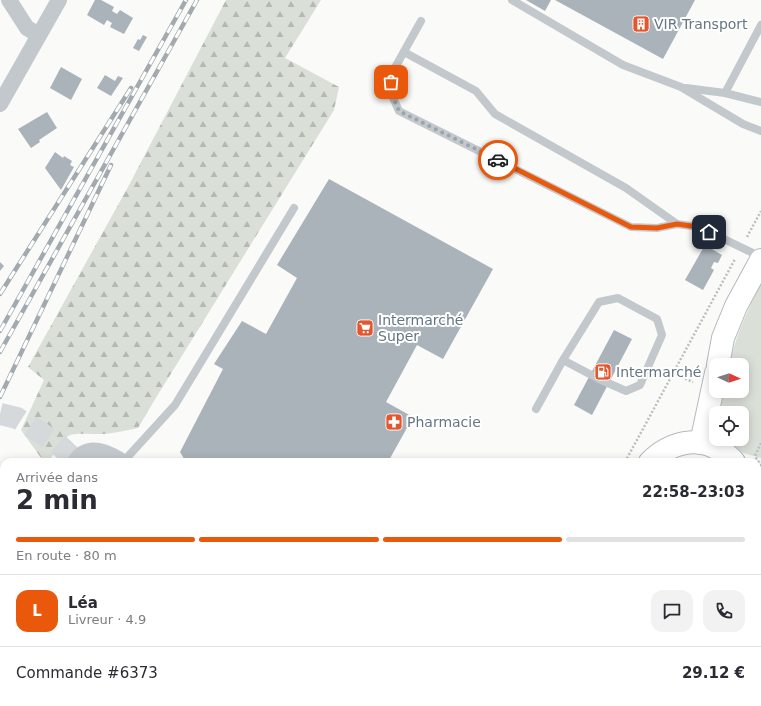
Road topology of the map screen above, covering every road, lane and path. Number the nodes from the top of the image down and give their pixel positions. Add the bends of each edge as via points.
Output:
1 (9, 0) edge
2 (59, 0) edge
3 (512, 0) edge
4 (421, 21) dead end
5 (761, 25) edge
6 (39, 35) junction
7 (404, 52) junction
8 (681, 87) junction
9 (725, 93) junction
10 (761, 102) edge
11 (0, 104) edge
12 (761, 131) edge
13 (294, 208) dead end
14 (761, 211) edge
15 (677, 224) junction
16 (742, 247) junction
17 (761, 257) edge
18 (761, 260) edge
19 (719, 358) edge
20 (563, 360) junction
21 (674, 374) junction
22 (694, 382) dead end
23 (711, 398) edge
24 (536, 409) dead end
25 (701, 442) junction
26 (761, 443) edge
27 (78, 458) edge
28 (117, 458) edge
29 (127, 458) edge
30 (627, 458) edge
31 (654, 458) edge
32 (729, 458) edge
33 (756, 458) edge

1 - 6 street via 26,28
2 - 6 street
3 - 8 lane via 623,65
4 - 7 lane
5 - 9 lane
6 - 11 street
7 - 15 lane via 476,91 495,114 626,188
7 - 15 lane via 392,73 390,91 399,111 631,227 657,228
8 - 9 lane
8 - 12 lane via 743,124
9 - 10 lane
13 - 29 lane via 175,405
14 - 16 path
15 - 16 lane via 698,227
16 - 17 lane
16 - 21 path
18 - 19 street via 736,306 723,338
20 - 20 lane via 599,380 626,391 640,385 662,335 657,318 618,298 599,302
20 - 24 lane
21 - 22 path
21 - 30 path
23 - 25 street
25 - 31 street via 673,445
25 - 32 street via 718,448
26 - 33 path
27 - 28 street via 83,453 94,451 111,454

